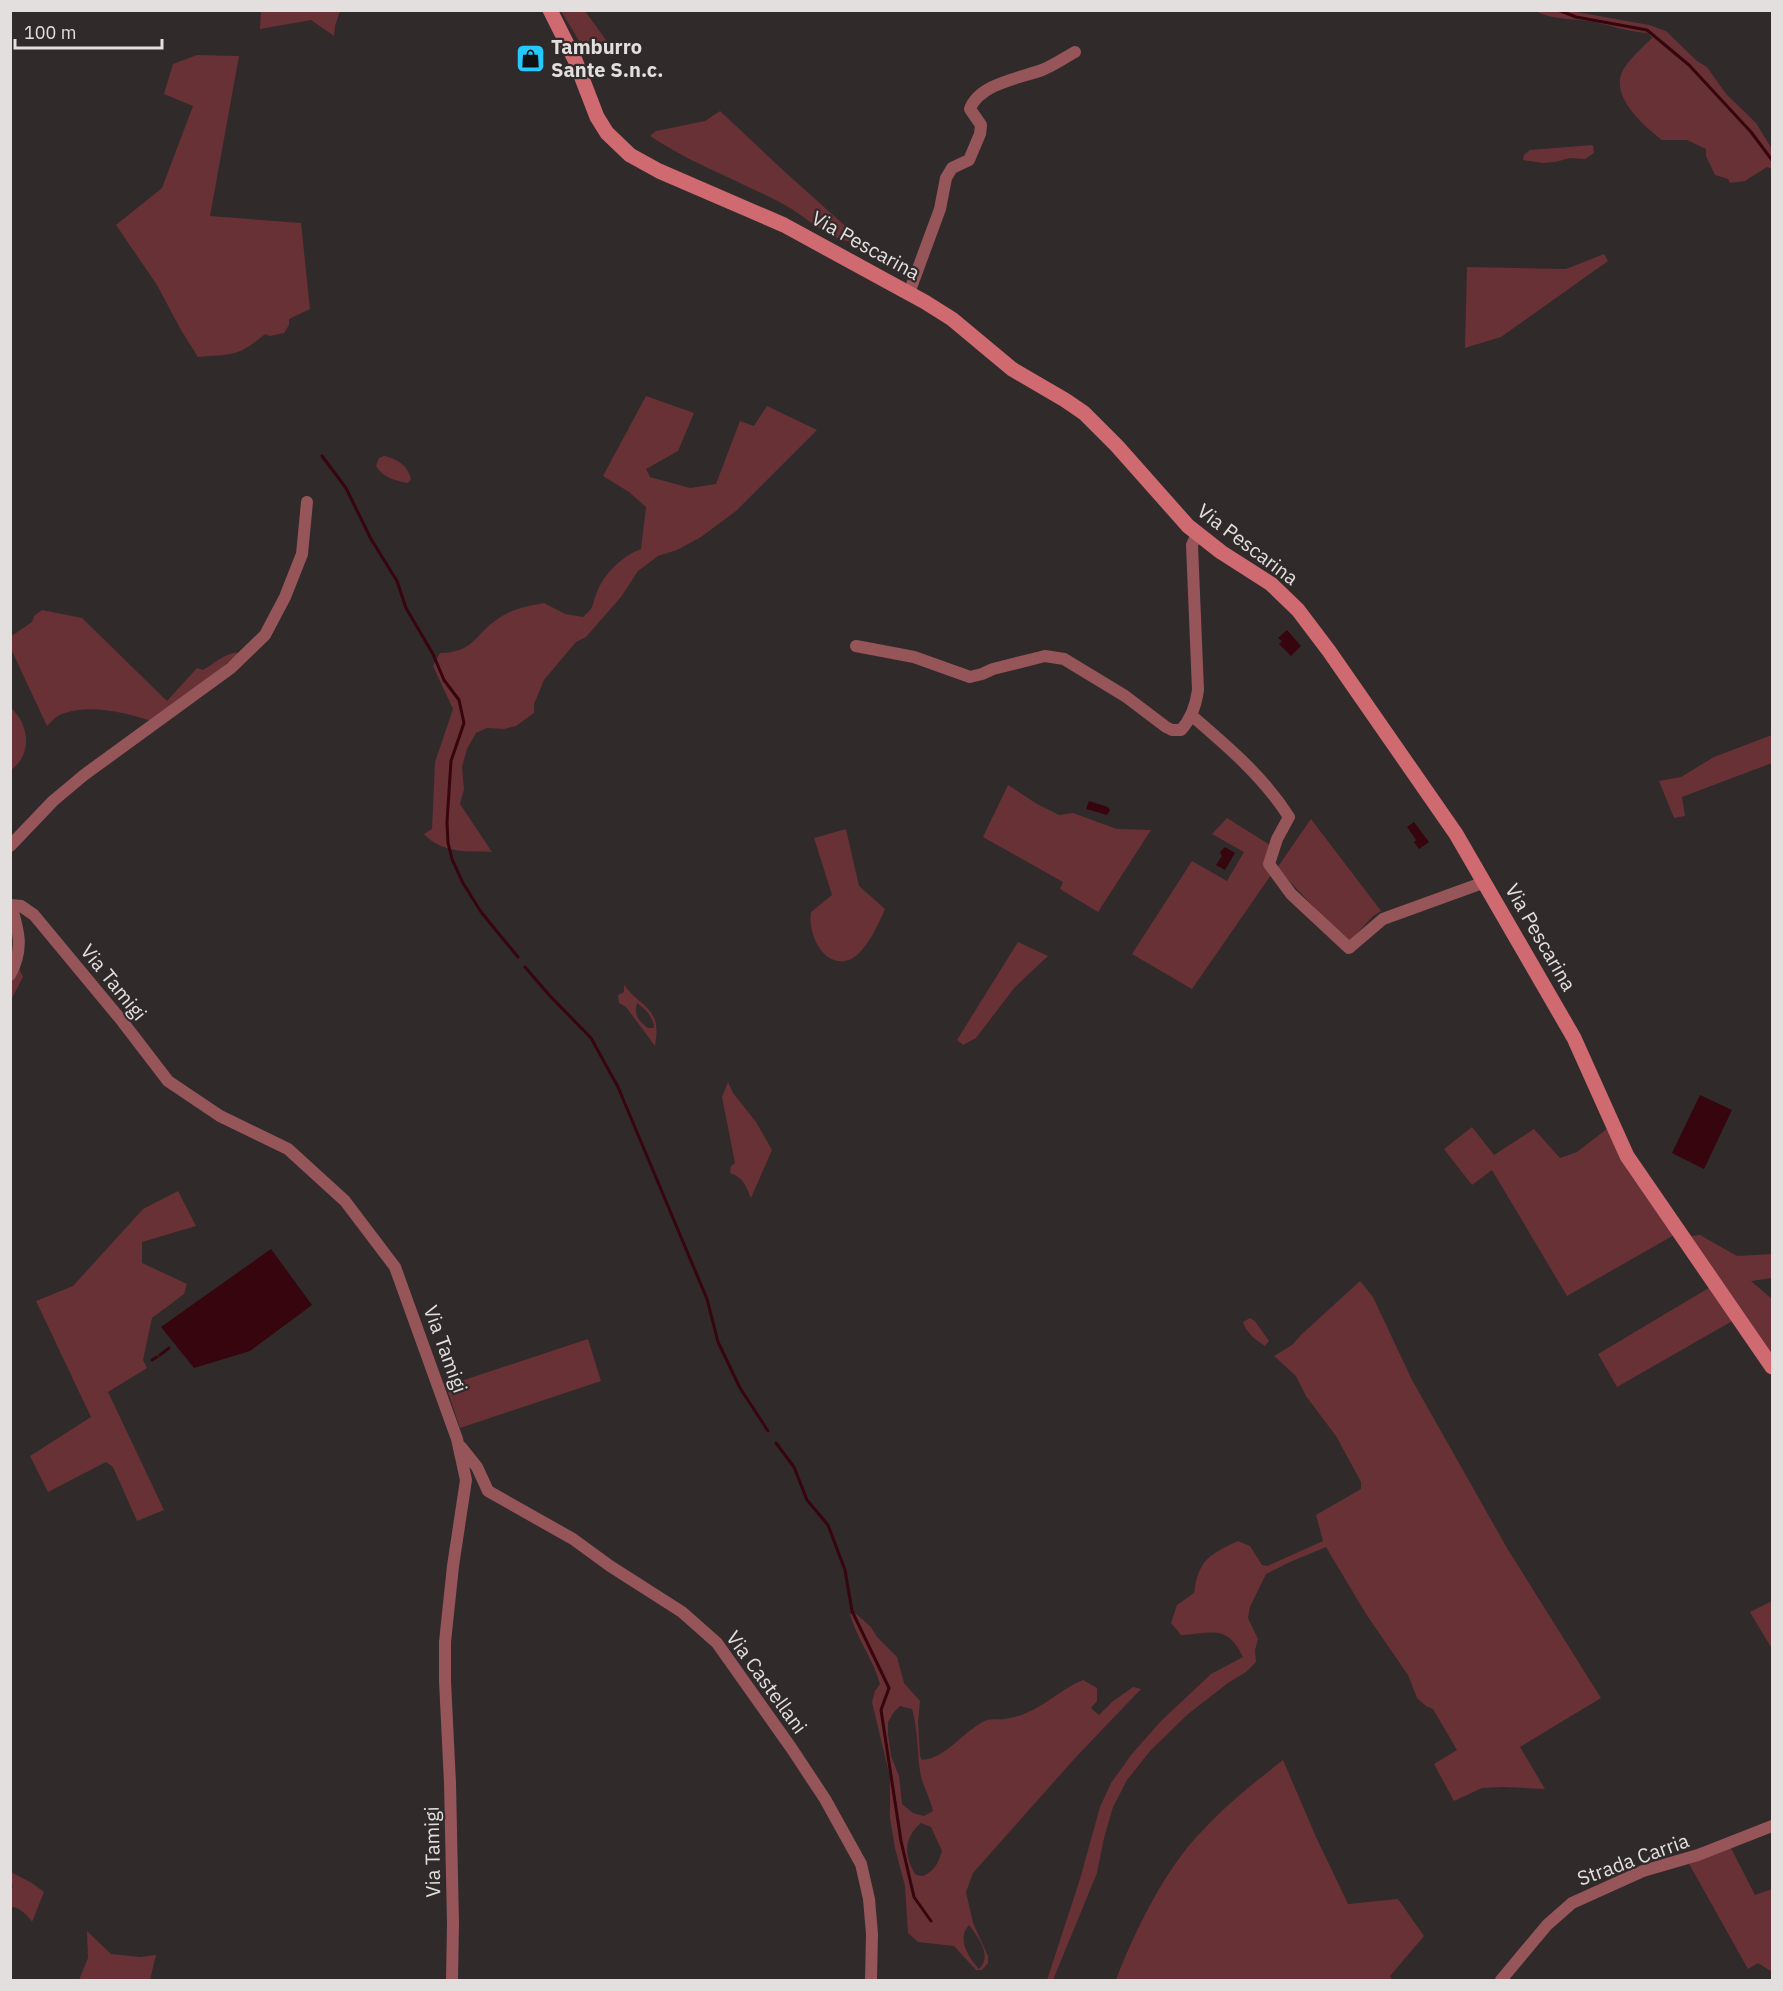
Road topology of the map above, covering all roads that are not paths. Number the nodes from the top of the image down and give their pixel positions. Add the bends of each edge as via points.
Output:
1 (550, 10) edge
2 (1075, 52) dead end
3 (909, 293) junction
4 (308, 502) dead end
5 (1197, 534) junction
6 (856, 646) dead end
7 (1191, 715) junction
8 (10, 846) edge
9 (1485, 882) junction
10 (10, 905) edge
11 (10, 975) edge
12 (1773, 1367) edge
13 (458, 1444) junction
14 (1773, 1826) edge
15 (452, 1980) edge
16 (872, 1980) edge
17 (1500, 1980) edge

1 - 3 street, Via Pescarina via 597,117 630,155 777,221
2 - 3 street via 1043,70 996,86 972,103 970,109 981,125 981,134 969,160 952,168 946,178 940,208
3 - 5 street, Via Pescarina via 951,319 1012,369 1084,414
4 - 8 street via 302,554 265,635 231,668 53,801
5 - 7 street via 1191,545 1198,690
5 - 9 street, Via Pescarina via 1271,584 1308,622 1434,801
6 - 7 street via 914,657 970,677 1056,656 1125,696 1172,730 1181,730
7 - 9 street via 1234,752 1280,803 1288,817 1269,864 1291,894 1349,948 1383,919
9 - 12 street, Via Pescarina via 1574,1038 1627,1156
10 - 11 street via 20,944
10 - 13 street, Via Tamigi via 21,906 34,915 168,1081 220,1116 288,1149 345,1201 395,1267
13 - 15 street, Via Tamigi via 466,1480 448,1601 445,1681
13 - 16 street, Via Castellani via 477,1467 488,1491 573,1539 682,1612 717,1643 825,1799 861,1864 869,1899
14 - 17 street, Strada Carria via 1643,1871 1572,1902 1547,1924

